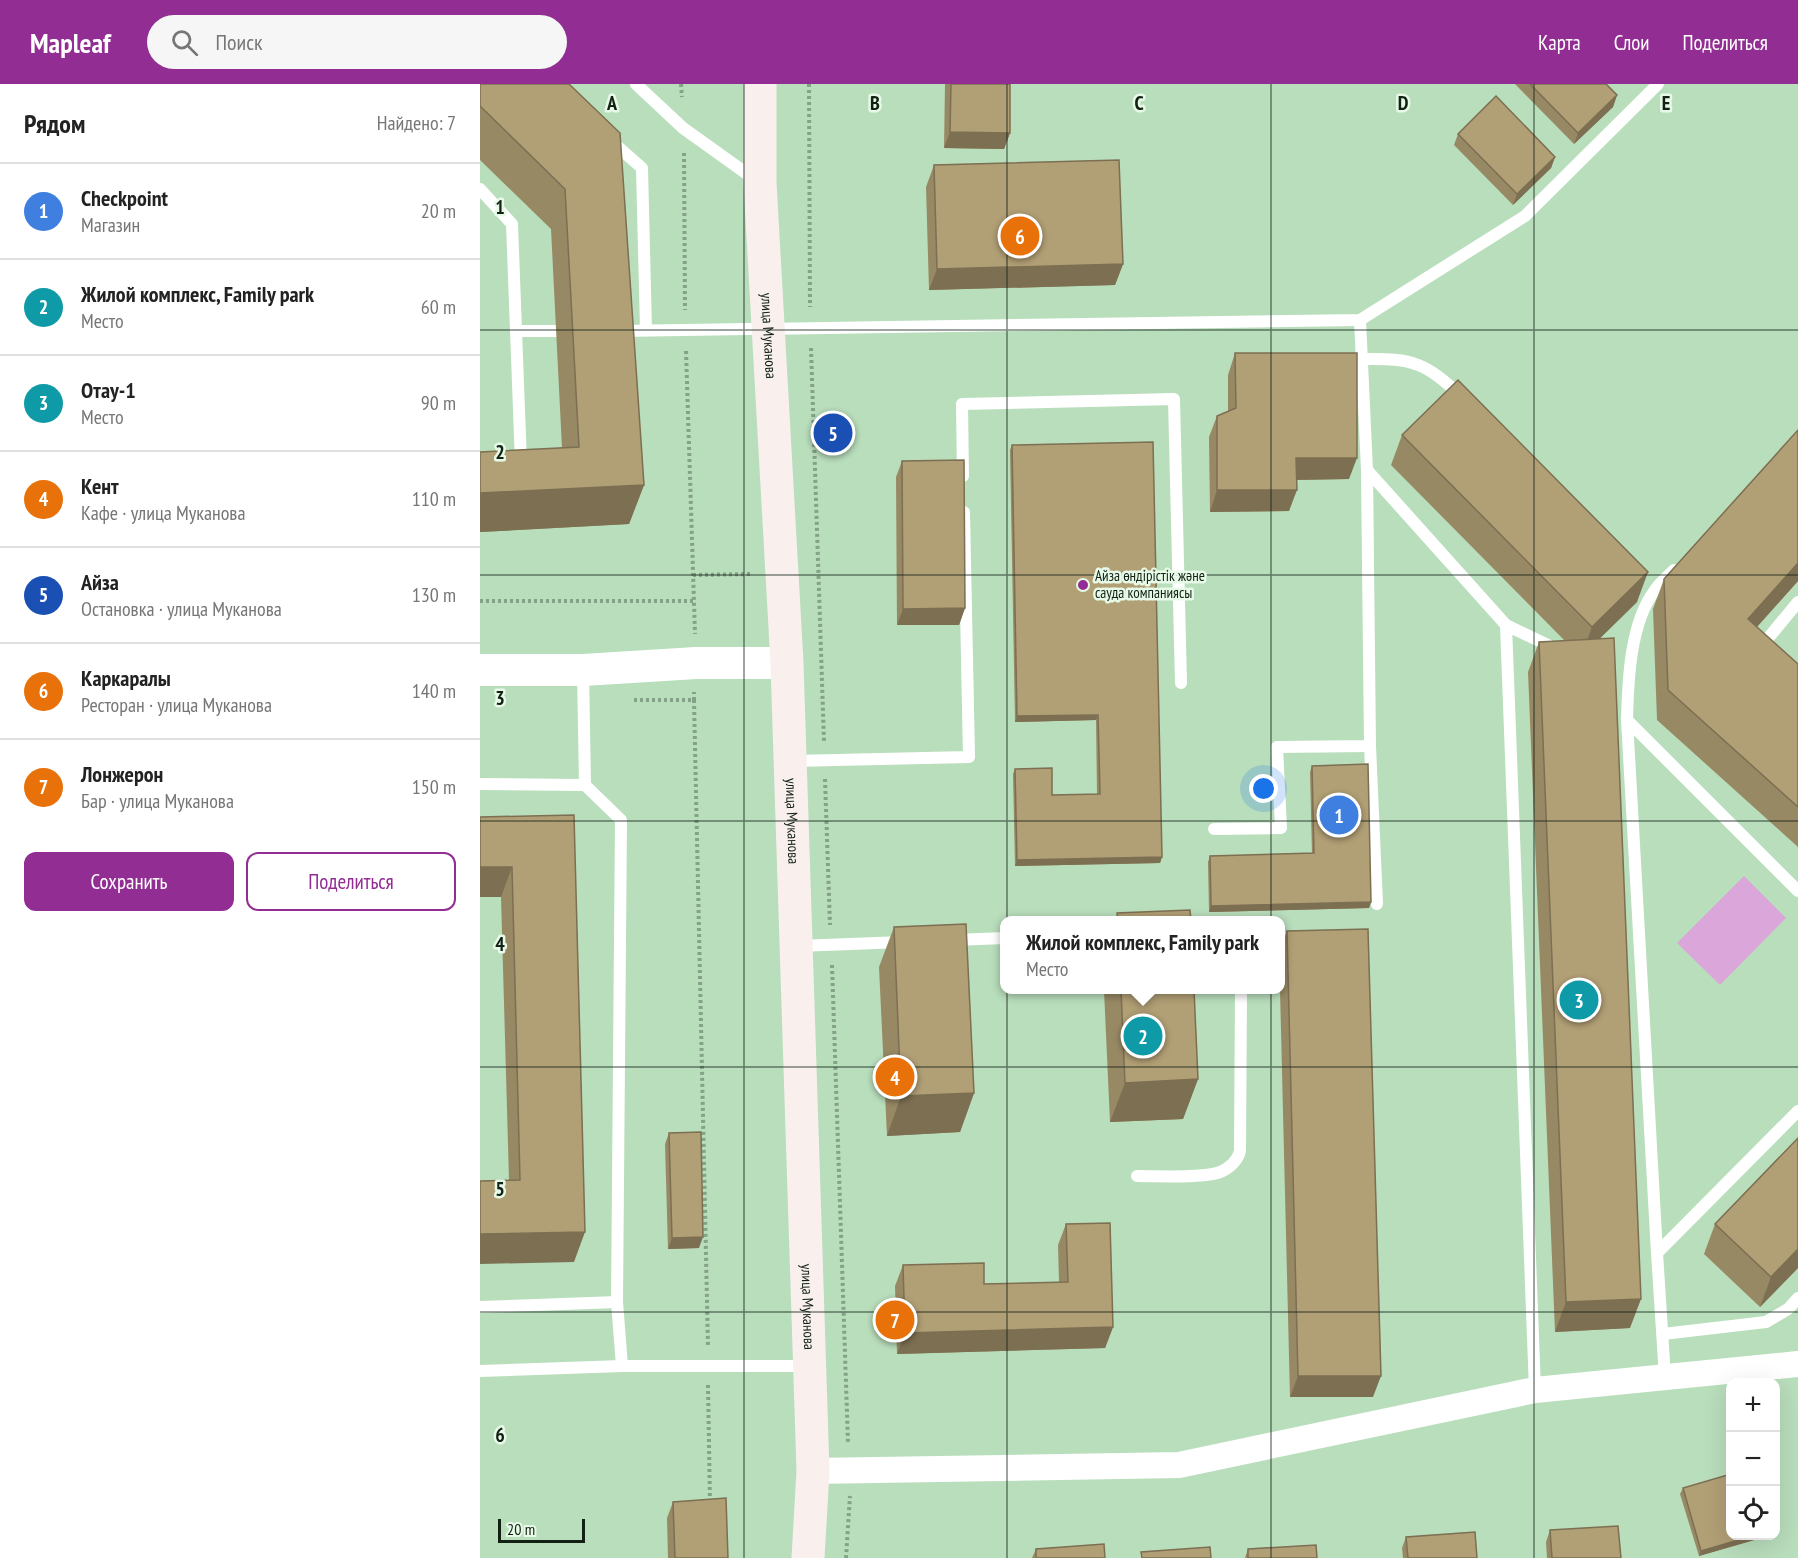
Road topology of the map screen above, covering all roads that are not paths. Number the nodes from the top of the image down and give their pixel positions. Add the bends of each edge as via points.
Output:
1 (636, 84) edge
2 (760, 84) edge
3 (1658, 84) edge
4 (599, 130) edge
5 (760, 183) junction
6 (480, 189) edge
7 (1360, 320) junction
8 (767, 329) junction
9 (646, 330) junction
10 (516, 331) junction
11 (587, 331) edge
12 (610, 331) edge
13 (1363, 359) junction
14 (1469, 404) edge
15 (501, 463) edge
16 (1367, 470) junction
17 (1679, 565) edge
18 (1798, 602) edge
19 (1506, 625) junction
20 (1562, 652) edge
21 (1761, 662) edge
22 (787, 663) junction
23 (480, 670) edge
24 (583, 670) junction
25 (1181, 683) dead end
26 (1627, 720) junction
27 (1370, 746) junction
28 (790, 761) junction
29 (480, 784) edge
30 (585, 785) junction
31 (1214, 829) dead end
32 (1798, 891) edge
33 (1377, 904) dead end
34 (1000, 938) edge
35 (935, 941) edge
36 (912, 942) edge
37 (796, 946) junction
38 (1241, 994) edge
39 (1798, 1111) edge
40 (1137, 1176) dead end
41 (1656, 1253) junction
42 (1798, 1298) edge
43 (617, 1302) junction
44 (480, 1307) edge
45 (1663, 1334) junction
46 (1798, 1364) edge
47 (622, 1366) junction
48 (809, 1366) junction
49 (480, 1371) edge
50 (1665, 1377) junction
51 (1535, 1390) junction
52 (813, 1471) junction
53 (808, 1558) edge

1 - 5 lane via 683,128
2 - 5 main road, улица Муканова
3 - 7 lane via 1525,216
4 - 9 lane via 642,168
5 - 8 main road, улица Муканова
6 - 10 lane via 512,224
7 - 8 lane
7 - 13 lane
8 - 9 lane
8 - 22 main road, улица Муканова
9 - 12 lane
10 - 11 lane
10 - 15 lane via 521,463
13 - 14 lane via 1414,362 1430,369
13 - 16 lane
16 - 19 lane
16 - 27 lane
17 - 26 lane via 1654,591 1639,622 1623,674
18 - 21 lane via 1760,648
19 - 20 lane
19 - 51 lane
22 - 24 street via 696,663
22 - 28 main road, улица Муканова
23 - 24 street
24 - 30 lane
25 - 28 lane via 1174,399 962,404 969,757
26 - 32 lane
26 - 41 lane
27 - 31 lane via 1277,747 1281,828
27 - 33 lane
28 - 37 main road, улица Муканова
29 - 30 lane
30 - 43 lane via 621,820
34 - 35 lane
36 - 37 lane
37 - 48 main road, улица Муканова
38 - 40 lane via 1238,1158 1214,1174
39 - 41 lane
41 - 45 lane
42 - 45 lane via 1766,1322
43 - 44 lane
43 - 47 lane
45 - 50 lane
46 - 50 street
47 - 48 lane
47 - 49 lane
48 - 52 main road, улица Муканова
50 - 51 street
51 - 52 street via 1179,1465
52 - 53 main road, улица Муканова

